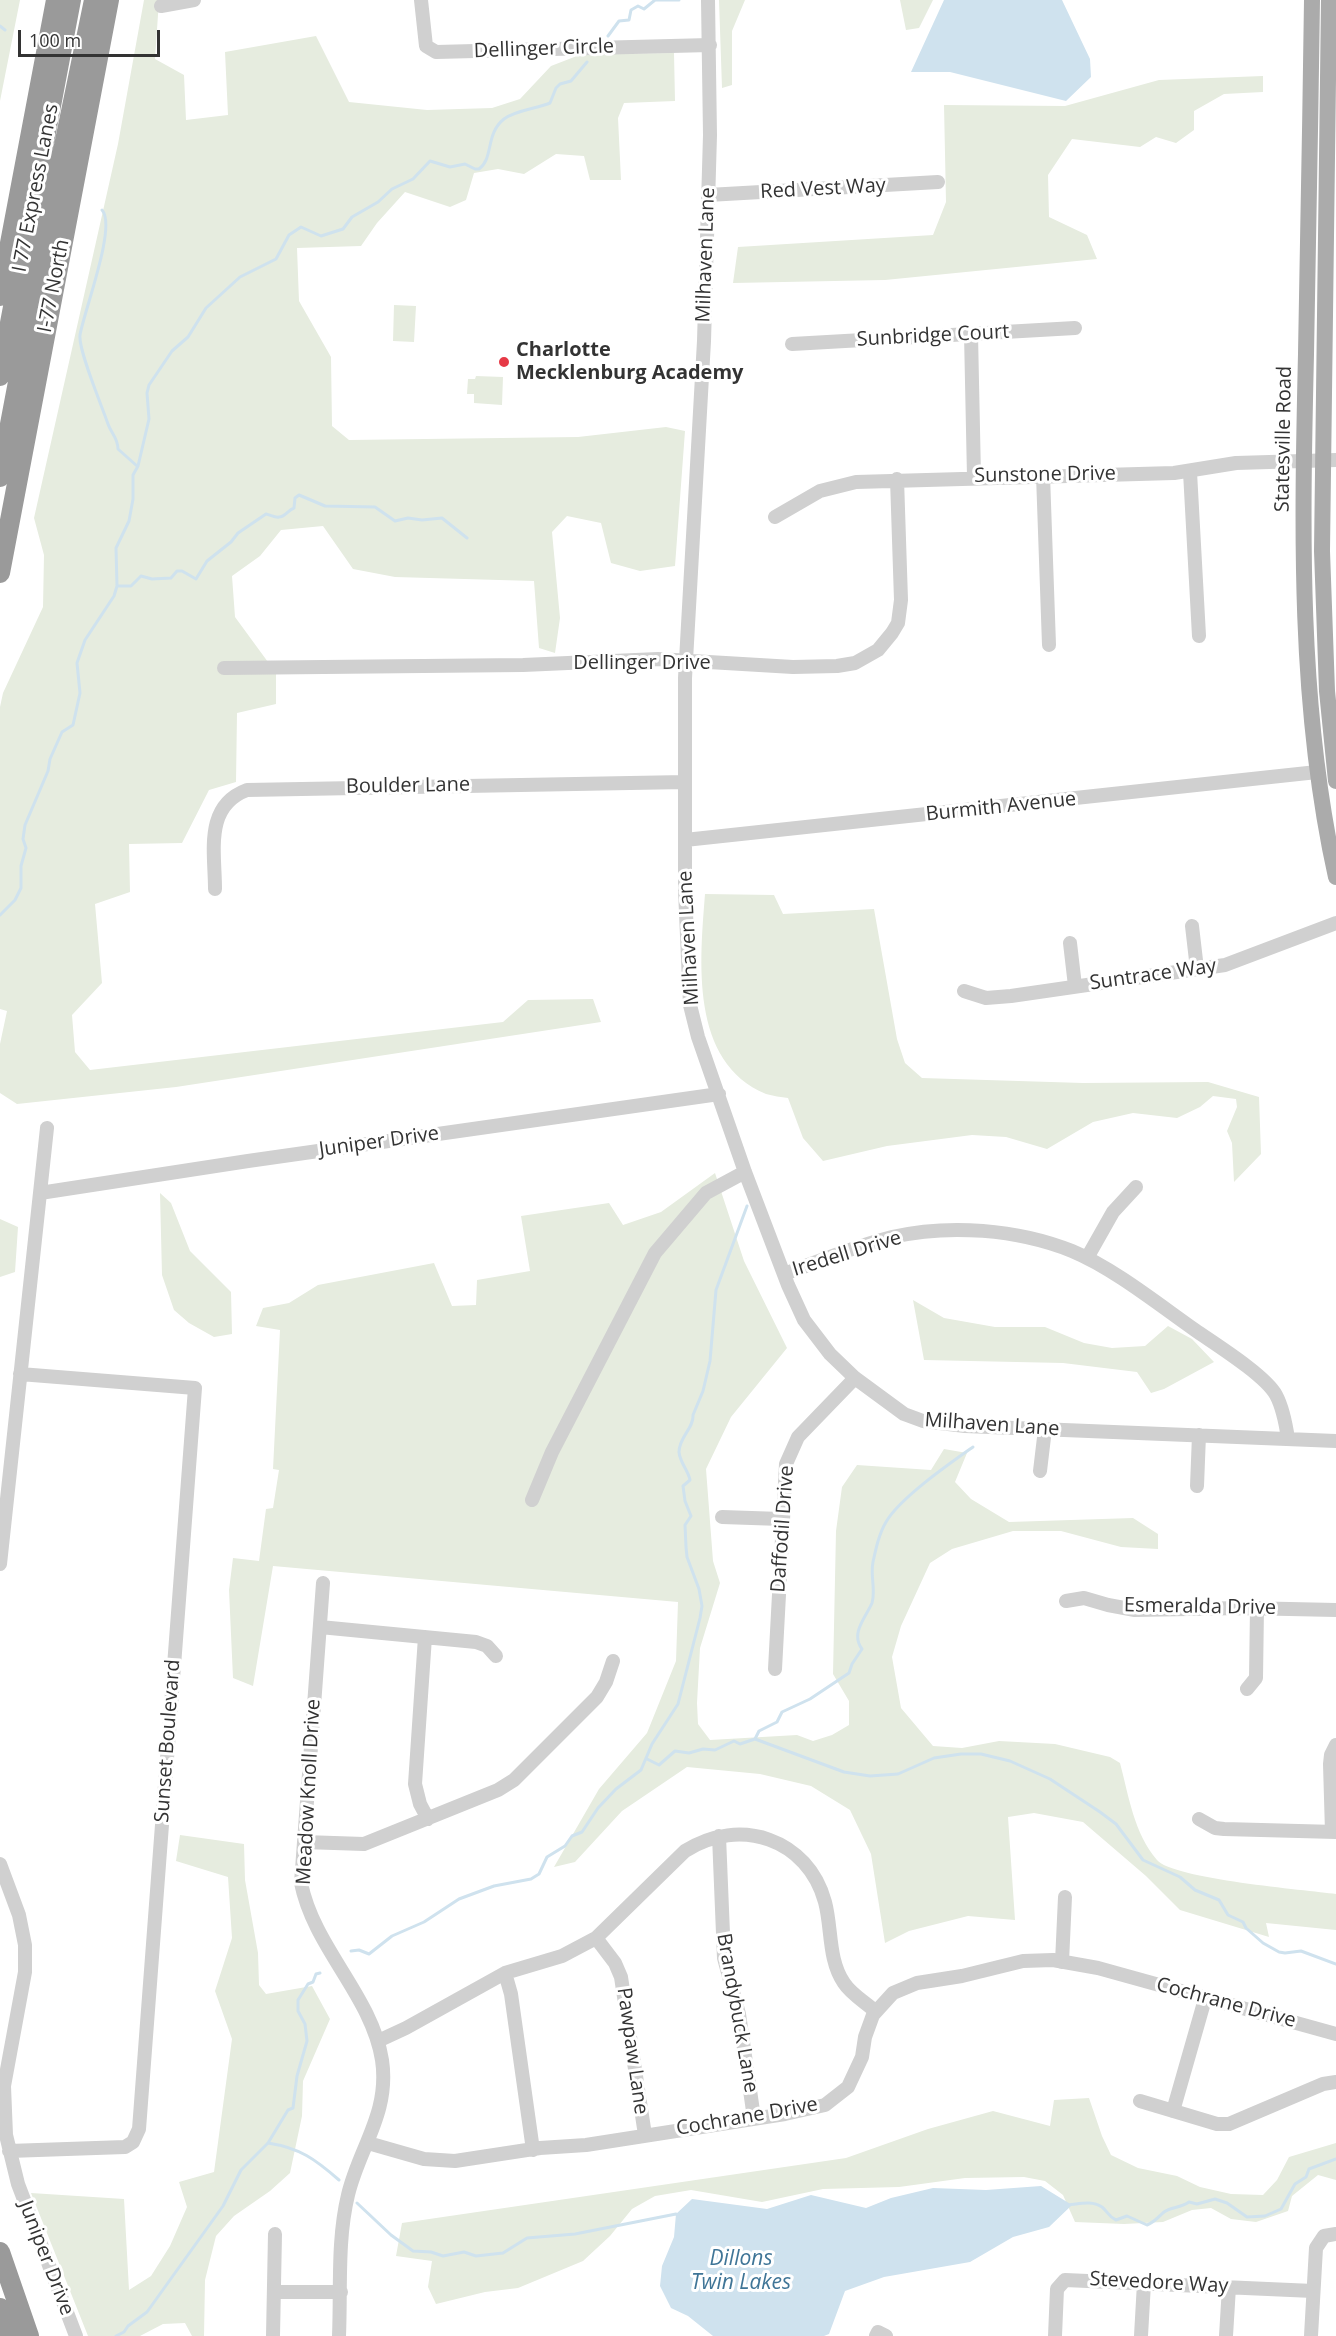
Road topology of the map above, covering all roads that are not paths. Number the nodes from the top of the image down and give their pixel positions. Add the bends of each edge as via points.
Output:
1 (56, 0) edge
2 (71, 0) edge
3 (94, 0) edge
4 (109, 0) edge
5 (194, 0) edge
6 (421, 0) edge
7 (708, 0) edge
8 (1312, 0) edge
9 (1329, 0) edge
10 (161, 6) dead end
11 (710, 45) junction
12 (938, 182) dead end
13 (708, 195) junction
14 (0, 296) edge
15 (1075, 328) dead end
16 (971, 334) junction
17 (792, 344) dead end
18 (0, 376) edge
19 (1304, 460) junction
20 (1329, 460) edge
21 (1190, 472) junction
22 (1043, 475) junction
23 (0, 477) edge
24 (974, 477) junction
25 (897, 479) junction
26 (775, 517) dead end
27 (1329, 565) edge
28 (0, 573) edge
29 (1199, 636) dead end
30 (1049, 645) dead end
31 (686, 660) junction
32 (224, 668) dead end
33 (1317, 772) junction
34 (1336, 781) edge
35 (685, 782) junction
36 (685, 840) junction
37 (1336, 877) edge
38 (215, 889) dead end
39 (1336, 923) edge
40 (1192, 926) dead end
41 (1070, 943) dead end
42 (1197, 969) junction
43 (1076, 986) junction
44 (964, 991) dead end
45 (719, 1094) junction
46 (47, 1128) dead end
47 (745, 1172) junction
48 (1136, 1187) dead end
49 (40, 1193) junction
50 (1087, 1258) junction
51 (784, 1274) junction
52 (20, 1374) junction
53 (855, 1378) junction
54 (1045, 1430) junction
55 (1199, 1436) junction
56 (1288, 1439) junction
57 (1336, 1441) edge
58 (1040, 1472) dead end
59 (1197, 1485) dead end
60 (532, 1500) dead end
61 (722, 1517) dead end
62 (782, 1520) junction
63 (0, 1564) edge
64 (323, 1583) dead end
65 (1066, 1601) dead end
66 (1257, 1608) junction
67 (1336, 1610) edge
68 (320, 1627) junction
69 (425, 1637) junction
70 (496, 1656) dead end
71 (613, 1661) dead end
72 (775, 1669) dead end
73 (1247, 1689) dead end
74 (1336, 1745) edge
75 (428, 1819) junction
76 (1199, 1819) dead end
77 (1334, 1832) edge
78 (719, 1836) junction
79 (304, 1842) junction
80 (0, 1864) edge
81 (1065, 1897) dead end
82 (596, 1938) junction
83 (1062, 1962) junction
84 (505, 1973) junction
85 (1205, 1999) junction
86 (875, 2011) junction
87 (1336, 2034) edge
88 (378, 2041) junction
89 (1336, 2082) edge
90 (1140, 2102) dead end
91 (1173, 2111) junction
92 (754, 2118) junction
93 (645, 2135) junction
94 (368, 2143) junction
95 (533, 2150) junction
96 (9, 2151) junction
97 (275, 2234) dead end
98 (1336, 2234) edge
99 (0, 2252) edge
100 (1144, 2283) junction
101 (1229, 2287) junction
102 (1313, 2290) junction
103 (274, 2292) junction
104 (341, 2292) junction
105 (0, 2308) edge
106 (9, 2336) edge
107 (29, 2336) edge
108 (76, 2336) edge
109 (273, 2336) edge
110 (339, 2336) edge
111 (876, 2336) edge
112 (886, 2336) edge
113 (1055, 2336) edge
114 (1141, 2336) edge
115 (1226, 2336) edge
116 (1311, 2336) edge

1 - 14 highway
2 - 18 highway, I 77 Express Lanes
3 - 23 highway, I 77 Express Lanes
4 - 28 highway, I-77 North
5 - 10 street
6 - 11 street, Dellinger Circle via 426,46 436,52
7 - 11 street, Milhaven Lane
8 - 19 main road, Statesville Road
9 - 20 main road, Statesville Road
11 - 13 street, Milhaven Lane
12 - 13 street, Red Vest Way
13 - 31 street, Milhaven Lane
15 - 16 street, Sunbridge Court
16 - 17 street, Sunbridge Court
16 - 24 street
19 - 20 street, Sunstone Drive
19 - 21 street, Sunstone Drive via 1236,463
19 - 33 main road, Statesville Road via 1304,567
20 - 27 main road, Statesville Road
21 - 22 street, Sunstone Drive
21 - 29 street
22 - 24 street, Sunstone Drive
22 - 30 street
24 - 25 street, Sunstone Drive
25 - 26 street, Sunstone Drive via 836,486 803,499
25 - 31 street, Dellinger Drive via 900,612 892,633 878,650 855,663 837,666
27 - 34 main road, Statesville Road via 1327,691
31 - 32 street, Dellinger Drive
31 - 35 street, Milhaven Lane
33 - 36 street, Burmith Avenue
33 - 37 main road, Statesville Road
35 - 36 street, Milhaven Lane
35 - 38 street, Boulder Lane via 247,790 229,799 216,821
36 - 45 street, Milhaven Lane via 690,1005
39 - 42 street, Suntrace Way via 1235,962
40 - 42 street
41 - 43 street
42 - 43 street, Suntrace Way
43 - 44 street, Suntrace Way via 986,998
45 - 47 street, Milhaven Lane
45 - 49 street, Juniper Drive
46 - 49 street
47 - 51 street, Milhaven Lane
47 - 60 street via 706,1193 655,1253 552,1452
48 - 50 street via 1113,1212
49 - 52 street
50 - 51 street, Iredell Drive via 1011,1235 948,1230 863,1245
50 - 56 street, Iredell Drive via 1270,1386 1279,1401
51 - 53 street, Milhaven Lane via 816,1338
52 - 63 street
52 - 96 street, Sunset Boulevard via 195,1388 139,2129 133,2142 125,2147
53 - 54 street, Milhaven Lane via 904,1414 923,1421
53 - 62 street, Daffodil Drive via 794,1444 784,1471
54 - 55 street, Milhaven Lane
54 - 58 street
55 - 56 street, Milhaven Lane
55 - 59 street
56 - 57 street, Milhaven Lane
61 - 62 street
62 - 72 street, Daffodil Drive
64 - 68 street, Meadow Knoll Drive
65 - 66 street, Esmeralda Drive via 1084,1598 1136,1610
66 - 67 street, Esmeralda Drive
66 - 73 street via 1256,1678
68 - 69 street
68 - 79 street, Meadow Knoll Drive
69 - 70 street via 476,1642 487,1646
69 - 75 street via 415,1784
71 - 75 street via 597,1697 514,1780
74 - 77 street via 1330,1764
75 - 79 street via 364,1844
76 - 77 street via 1224,1829
78 - 82 street via 686,1851
78 - 86 street via 761,1836 800,1857 823,1894 837,1969 844,1983
78 - 92 street, Brandybuck Lane via 724,1958 739,2014
79 - 88 street, Meadow Knoll Drive via 301,1883 310,1917
80 - 96 street, Juniper Drive via 19,1915 25,1945 25,1972 4,2086
81 - 83 street
82 - 84 street via 562,1956
82 - 93 street, Pawpaw Lane via 621,1977
83 - 85 street, Cochrane Drive
83 - 86 street, Cochrane Drive via 1023,1961 917,1983 893,1993
84 - 88 street
84 - 95 street
85 - 87 street, Cochrane Drive
85 - 91 street
86 - 92 street, Cochrane Drive via 856,2074 840,2095 825,2105 803,2111
88 - 94 street, Meadow Knoll Drive via 383,2093
89 - 91 street via 1229,2124
90 - 91 street
92 - 93 street, Cochrane Drive
93 - 95 street, Cochrane Drive
94 - 95 street, Cochrane Drive via 438,2161
94 - 104 street, Meadow Knoll Drive via 344,2212
96 - 108 street, Juniper Drive
97 - 103 street
98 - 102 street via 1324,2236 1316,2248
99 - 107 highway
100 - 101 street, Stevedore Way
100 - 113 street, Stevedore Way via 1065,2280 1057,2289
100 - 114 street
101 - 102 street, Stevedore Way
101 - 115 street
102 - 116 street
103 - 104 street
103 - 109 street
104 - 110 street, Meadow Knoll Drive
105 - 106 highway
111 - 112 street via 878,2332

